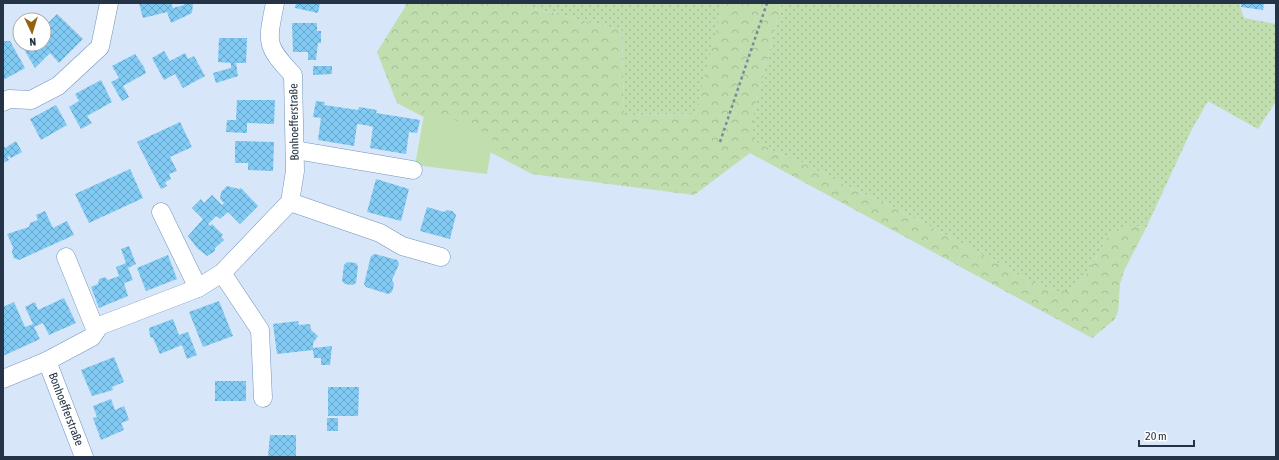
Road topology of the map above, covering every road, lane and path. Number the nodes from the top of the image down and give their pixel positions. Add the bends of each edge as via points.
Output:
1 (109, 3) edge
2 (275, 3) edge
3 (767, 3) edge
4 (3, 102) edge
5 (720, 142) dead end
6 (295, 150) junction
7 (413, 170) dead end
8 (290, 202) junction
9 (161, 212) dead end
10 (66, 257) dead end
11 (441, 257) dead end
12 (222, 273) junction
13 (198, 288) junction
14 (96, 331) junction
15 (47, 361) junction
16 (3, 380) edge
17 (263, 398) dead end
18 (84, 457) edge

1 - 4 street via 100,47 58,86 31,100 9,99
2 - 6 street, Bonhoefferstraße via 269,40 275,56 293,75
3 - 5 path
6 - 7 street
6 - 8 street, Bonhoefferstraße via 295,171
8 - 11 street via 380,234 402,246
8 - 12 street, Bonhoefferstraße
9 - 13 street
10 - 14 street
12 - 13 street, Bonhoefferstraße
12 - 17 street via 260,330
13 - 14 street, Bonhoefferstraße via 99,326
14 - 15 street, Bonhoefferstraße via 92,336
15 - 16 street, Bonhoefferstraße
15 - 18 street, Bonhoefferstraße

